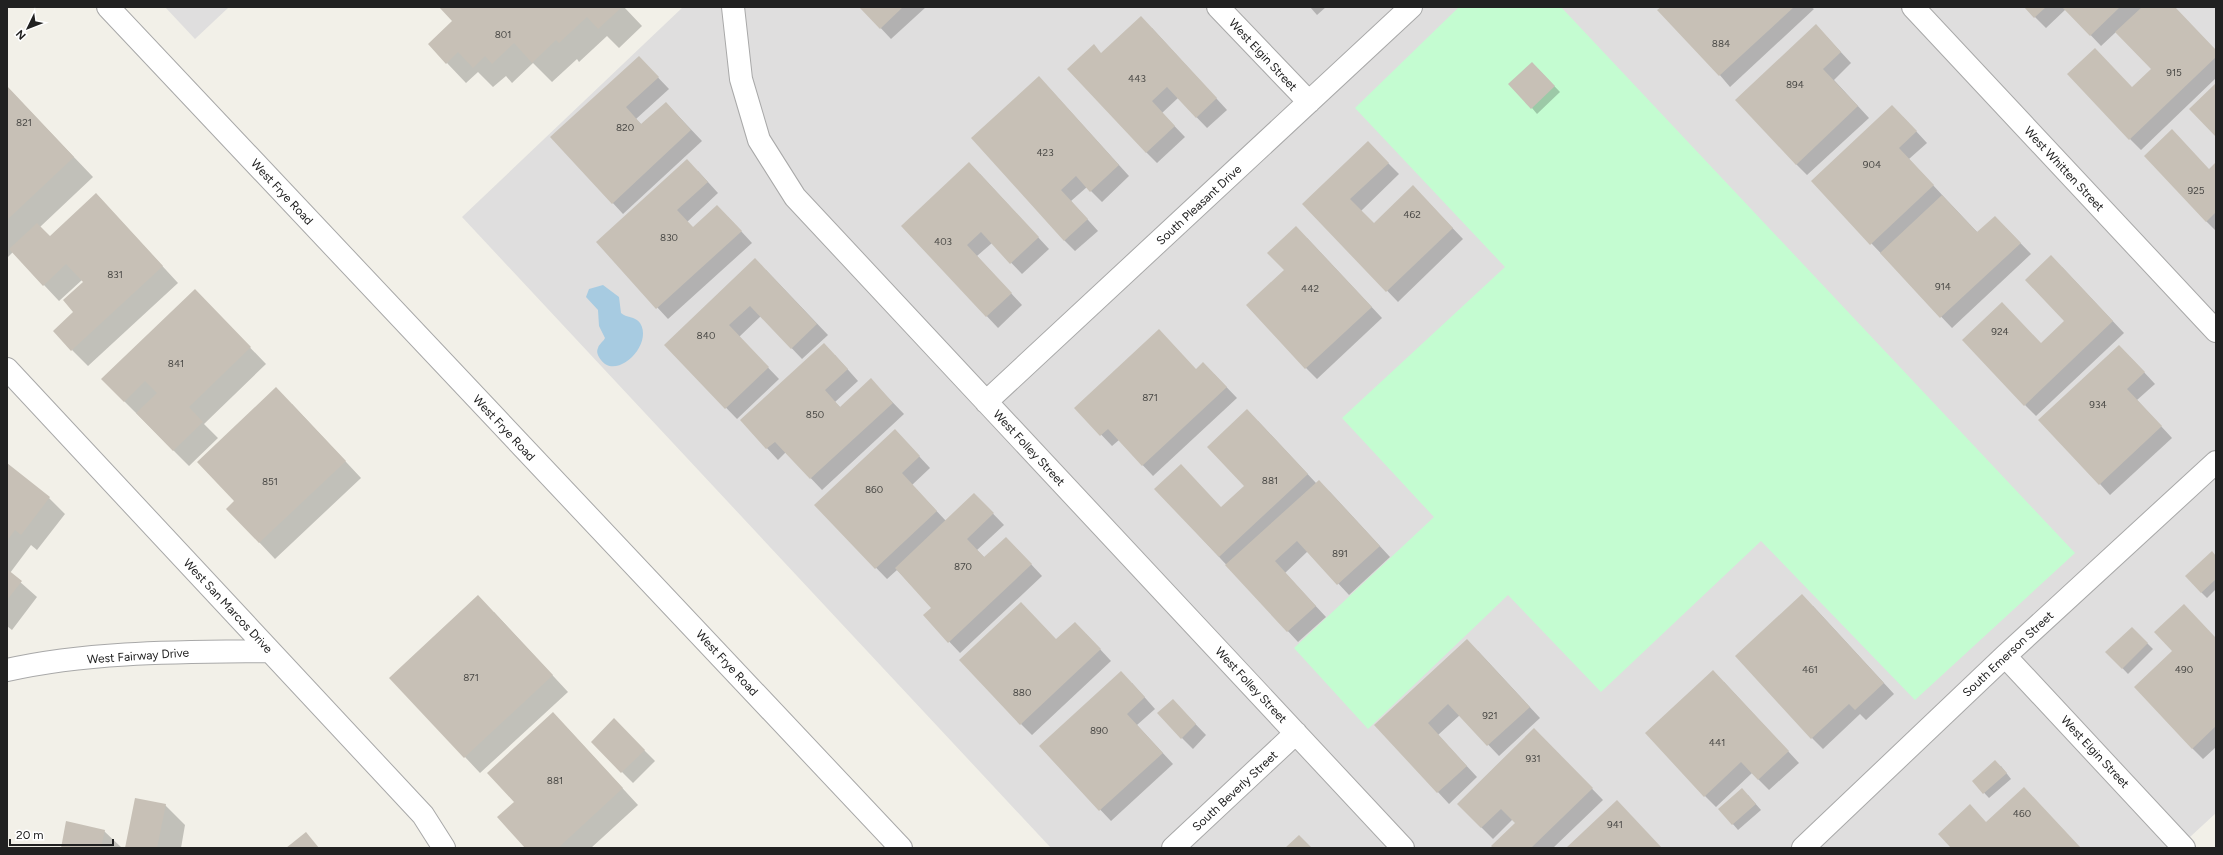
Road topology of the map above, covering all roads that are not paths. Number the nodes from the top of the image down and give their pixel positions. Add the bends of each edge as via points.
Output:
1 (108, 7) edge
2 (733, 7) edge
3 (1218, 7) edge
4 (1411, 7) edge
5 (1913, 7) edge
6 (1309, 102) junction
7 (2216, 331) edge
8 (7, 369) edge
9 (986, 402) junction
10 (2216, 462) edge
11 (270, 651) junction
12 (2005, 656) junction
13 (7, 670) edge
14 (1296, 733) junction
15 (444, 848) edge
16 (901, 848) edge
17 (1173, 848) edge
18 (1403, 848) edge
19 (1802, 848) edge
20 (2184, 848) edge

1 - 16 street, West Frye Road
2 - 9 street, West Folley Street via 741,79 759,140 795,197
3 - 6 street, West Elgin Street
4 - 6 street, South Pleasant Drive
5 - 7 street, West Whitten Street
6 - 9 street, South Pleasant Drive
8 - 11 street, West San Marcos Drive
9 - 14 street, West Folley Street
10 - 12 street, South Emerson Street
11 - 13 street, West Fairway Drive via 162,653 38,663
11 - 15 street, West San Marcos Drive via 423,815
12 - 19 street, South Emerson Street
12 - 20 street, West Elgin Street
14 - 17 street, South Beverly Street
14 - 18 street, West Folley Street

